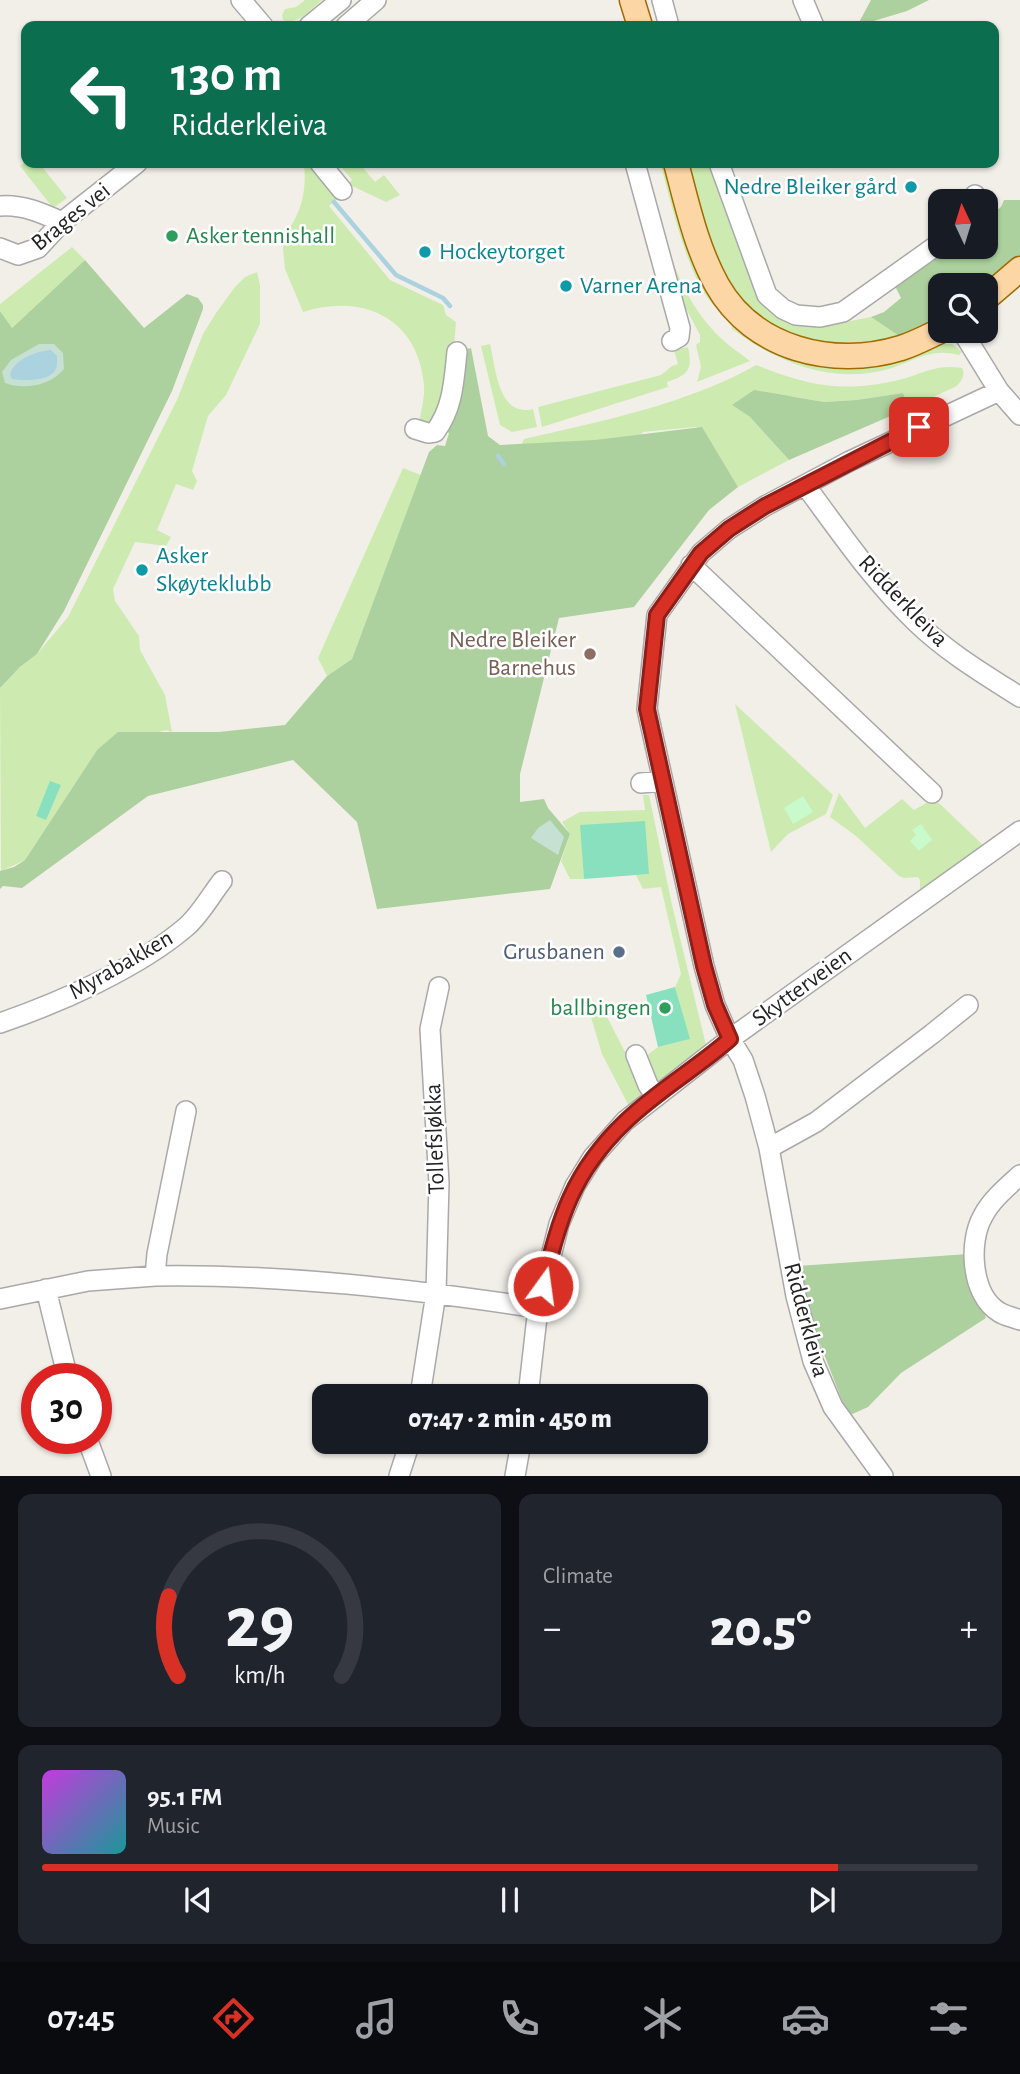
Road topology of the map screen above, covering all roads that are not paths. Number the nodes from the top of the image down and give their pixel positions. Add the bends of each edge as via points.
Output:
1 (241, 0) edge
2 (341, 0) edge
3 (376, 0) edge
4 (632, 0) edge
5 (662, 0) edge
6 (803, 0) edge
7 (259, 21) edge
8 (315, 21) edge
9 (352, 21) edge
10 (638, 21) edge
11 (668, 21) edge
12 (812, 21) edge
13 (131, 168) edge
14 (324, 168) edge
15 (636, 168) edge
16 (677, 168) edge
17 (721, 168) edge
18 (342, 190) dead end
19 (0, 206) edge
20 (62, 222) junction
21 (0, 248) edge
22 (928, 252) edge
23 (1020, 269) edge
24 (998, 288) edge
25 (928, 336) edge
26 (672, 341) dead end
27 (969, 343) edge
28 (457, 352) dead end
29 (999, 391) junction
30 (1020, 415) edge
31 (415, 429) dead end
32 (805, 485) junction
33 (691, 565) junction
34 (1020, 697) edge
35 (662, 781) junction
36 (641, 783) dead end
37 (932, 793) dead end
38 (1020, 831) edge
39 (222, 881) dead end
40 (439, 986) dead end
41 (968, 1004) dead end
42 (0, 1023) edge
43 (730, 1039) junction
44 (636, 1055) dead end
45 (656, 1097) junction
46 (186, 1111) dead end
47 (769, 1148) junction
48 (1020, 1175) edge
49 (155, 1276) junction
50 (46, 1289) junction
51 (436, 1293) junction
52 (0, 1299) edge
53 (538, 1308) junction
54 (1020, 1320) edge
55 (64, 1363) edge
56 (422, 1384) edge
57 (529, 1384) edge
58 (93, 1454) edge
59 (406, 1454) edge
60 (519, 1454) edge
61 (101, 1475) edge
62 (399, 1475) edge
63 (515, 1475) edge
64 (883, 1475) edge

1 - 7 street
2 - 8 street
3 - 9 street
4 - 10 main road
5 - 11 street
6 - 12 street
13 - 20 street, Brages vei
14 - 18 street
15 - 26 street via 680,328 680,337
16 - 25 main road via 705,261 729,302 763,332 805,352 851,357 901,348
17 - 22 street via 766,295 796,315 820,317 843,312
19 - 20 street via 16,205
20 - 21 street, Brages vei via 38,248 27,253 10,254
23 - 24 main road
27 - 29 street
28 - 31 street via 441,435
29 - 30 street
29 - 32 street, Ridderkleiva
32 - 33 street, Ridderkleiva via 729,529
32 - 34 street, Ridderkleiva via 865,566 917,623
33 - 35 street, Ridderkleiva via 657,615 647,709
33 - 37 street
35 - 36 street
35 - 43 street, Ridderkleiva via 704,966
38 - 43 street, Skytterveien
39 - 42 street, Myrabakken via 187,926 130,965
40 - 51 street, Tollefsløkka via 430,1029 439,1183
41 - 47 street via 816,1122
43 - 45 street, Skytterveien
43 - 47 street, Ridderkleiva via 752,1083
44 - 45 street
45 - 53 street, Skytterveien via 625,1121 575,1186 559,1224
46 - 49 street
47 - 64 street, Ridderkleiva via 813,1361 833,1407
48 - 54 street via 983,1215 973,1247 979,1283 989,1301 998,1311
49 - 50 street
49 - 51 street via 266,1278
50 - 52 street
50 - 55 street
51 - 53 street
51 - 56 street, Tollefsløkka
53 - 57 street, Skytterveien
58 - 61 street
59 - 62 street
60 - 63 street

